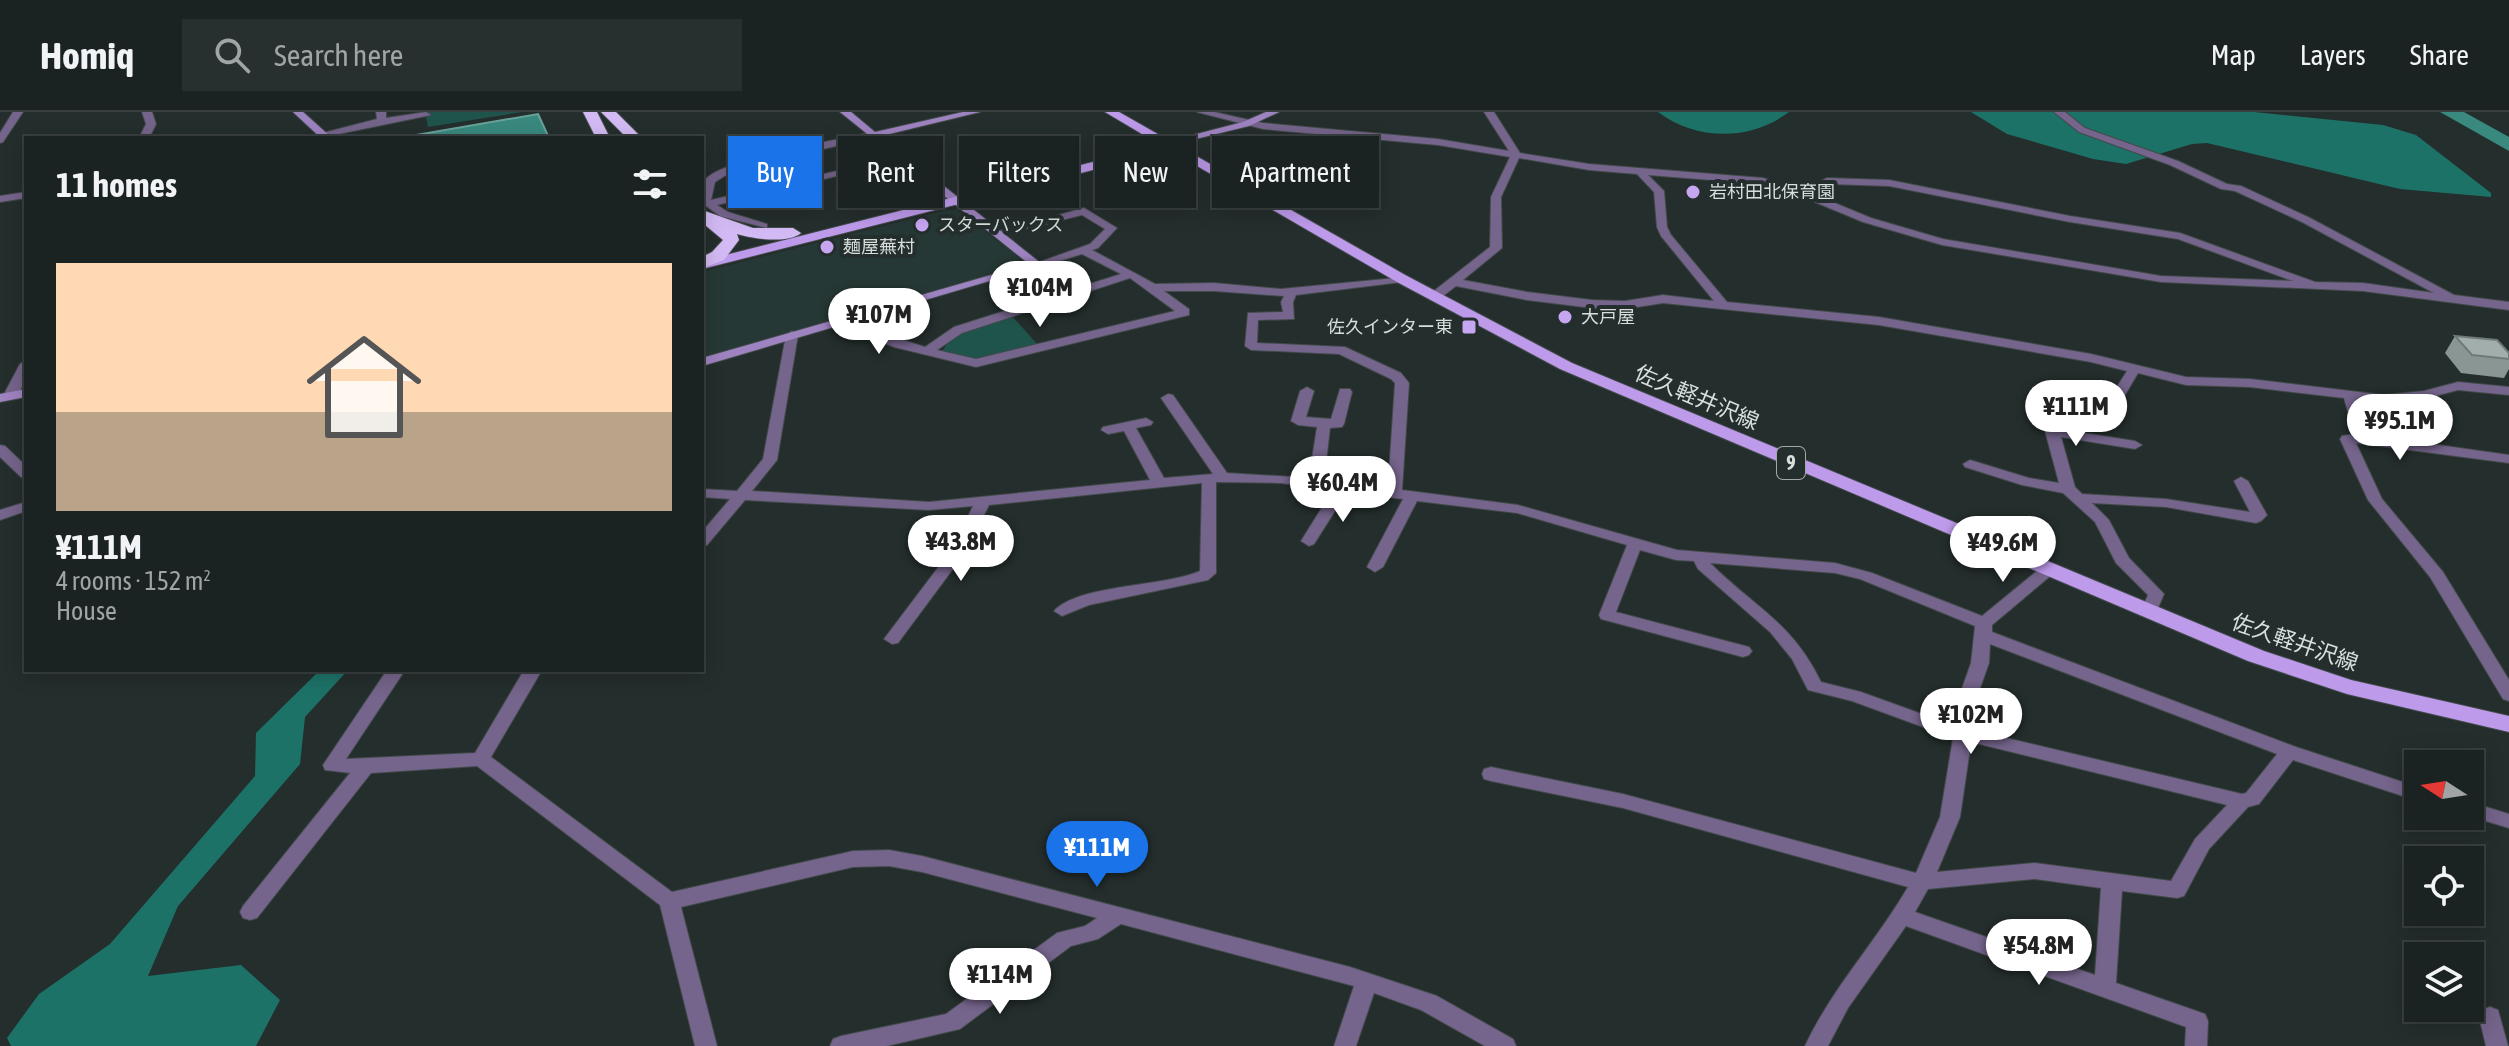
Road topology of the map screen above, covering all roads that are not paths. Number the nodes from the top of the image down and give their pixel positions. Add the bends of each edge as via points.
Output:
1 (18, 112) edge
2 (147, 112) edge
3 (298, 112) edge
4 (608, 112) edge
5 (622, 112) edge
6 (845, 112) edge
7 (975, 112) edge
8 (1111, 112) edge
9 (1202, 112) edge
10 (1274, 112) edge
11 (1489, 112) edge
12 (2059, 112) edge
13 (588, 114) edge
14 (426, 115) dead end
15 (381, 117) edge
16 (1246, 124) junction
17 (873, 135) junction
18 (145, 136) edge
19 (325, 136) edge
20 (602, 136) edge
21 (632, 136) edge
22 (633, 136) edge
23 (1154, 136) edge
24 (1196, 136) edge
25 (0, 140) edge
26 (1516, 154) junction
27 (1196, 160) edge
28 (1095, 164) edge
29 (1642, 170) junction
30 (838, 176) edge
31 (943, 192) edge
32 (1805, 194) junction
33 (24, 195) edge
34 (950, 198) junction
35 (0, 199) edge
36 (704, 212) edge
37 (763, 226) dead end
38 (793, 233) junction
39 (997, 233) junction
40 (726, 250) junction
41 (1083, 250) junction
42 (704, 262) edge
43 (1037, 265) junction
44 (1129, 275) junction
45 (1402, 279) junction
46 (1455, 282) junction
47 (2314, 285) junction
48 (1155, 288) junction
49 (1291, 293) junction
50 (1434, 297) junction
51 (2454, 299) junction
52 (1722, 303) junction
53 (2509, 306) edge
54 (855, 316) junction
55 (792, 335) junction
56 (927, 351) junction
57 (704, 361) edge
58 (24, 367) edge
59 (2134, 370) junction
60 (1307, 391) dead end
61 (2509, 391) edge
62 (1345, 392) dead end
63 (2097, 393) dead end
64 (24, 394) edge
65 (2350, 395) junction
66 (1168, 398) dead end
67 (3, 400) edge
68 (24, 402) edge
69 (2048, 416) dead end
70 (1146, 422) dead end
71 (1324, 423) junction
72 (1128, 426) junction
73 (1108, 430) dead end
74 (2053, 432) junction
75 (2362, 438) junction
76 (2135, 445) dead end
77 (0, 449) edge
78 (2509, 459) edge
79 (1970, 464) dead end
80 (24, 472) edge
81 (1216, 478) junction
82 (2241, 481) dead end
83 (1159, 483) junction
84 (1316, 483) junction
85 (1343, 486) junction
86 (1395, 492) junction
87 (704, 493) edge
88 (1413, 494) junction
89 (2073, 494) junction
90 (741, 495) junction
91 (983, 502) junction
92 (24, 507) edge
93 (0, 515) edge
94 (704, 540) edge
95 (1309, 541) dead end
96 (1634, 546) junction
97 (1700, 557) junction
98 (1375, 567) dead end
99 (2049, 569) junction
100 (1062, 611) dead end
101 (2149, 611) junction
102 (1984, 629) junction
103 (892, 639) dead end
104 (1743, 651) dead end
105 (395, 672) edge
106 (532, 672) edge
107 (2509, 695) edge
108 (2509, 724) edge
109 (1964, 732) junction
110 (2289, 752) junction
111 (481, 759) junction
112 (365, 767) junction
113 (1491, 774) dead end
114 (2404, 789) edge
115 (2242, 801) junction
116 (2484, 813) edge
117 (2509, 821) edge
118 (1921, 882) junction
119 (2112, 882) junction
120 (669, 901) junction
121 (250, 912) dead end
122 (1117, 916) junction
123 (1902, 916) junction
124 (1366, 983) junction
125 (2105, 985) junction
126 (2490, 1017) dead end
127 (706, 1046) edge
128 (841, 1046) edge
129 (1345, 1046) edge
130 (1505, 1046) edge
131 (1816, 1046) edge
132 (2196, 1046) edge
133 (2497, 1046) edge

1 - 25 street
2 - 18 street via 151,124
3 - 19 street
4 - 21 highway
5 - 22 highway
6 - 17 street
7 - 17 street
8 - 23 main road, 佐久軽井沢線 / 9
9 - 16 street
10 - 16 street
11 - 26 street
12 - 51 street via 2090,134 2237,188 2306,220
13 - 20 highway
14 - 15 street
15 - 19 street
16 - 24 street
16 - 26 street
17 - 36 street via 726,170 710,181
26 - 29 street
26 - 46 street via 1496,197 1496,248
27 - 45 main road, 佐久軽井沢線 / 9
28 - 34 main road
29 - 32 street via 1751,180
29 - 52 street via 1659,191 1666,236
30 - 36 street
31 - 34 street
32 - 47 street via 1867,220 1966,248 2180,281
32 - 47 street via 1827,181 1941,192 2180,236
33 - 35 street
34 - 38 main road
34 - 39 street
34 - 42 main road
36 - 37 street
36 - 38 highway via 751,233
36 - 40 highway via 729,233
38 - 40 main road
39 - 41 street via 1084,211 1112,231
39 - 43 street
40 - 42 highway
41 - 43 street
41 - 44 street
43 - 54 street
44 - 48 street
44 - 56 street via 958,330
45 - 49 street
45 - 50 main road, 佐久軽井沢線 / 9
46 - 50 street
46 - 52 street via 1592,304 1663,299
47 - 51 street
48 - 49 street
48 - 56 street via 1185,312 986,362
49 - 86 street via 1290,316 1252,316 1251,346 1341,350 1396,376 1402,383
50 - 99 main road, 佐久軽井沢線 / 9 via 1603,383
51 - 53 street
52 - 59 street via 1960,334
54 - 55 street
54 - 56 street via 883,338
55 - 57 street
55 - 90 street via 770,460
58 - 67 street
59 - 63 street via 2113,402
59 - 65 street via 2186,381
60 - 71 street via 1298,421
61 - 65 street via 2458,386 2399,398
62 - 71 street via 1337,424
64 - 67 street
65 - 75 street
66 - 81 street
67 - 68 street
69 - 74 street
70 - 72 street
71 - 84 street
72 - 73 street
72 - 83 street
74 - 76 street
74 - 89 street
75 - 78 street
75 - 107 street via 2347,439 2375,500 2437,575
77 - 80 street
79 - 89 street
81 - 83 street
81 - 84 street
81 - 100 street via 1208,573
82 - 89 street via 2256,518
83 - 91 street
84 - 85 street
85 - 86 street
85 - 95 street
86 - 88 street
87 - 90 street
88 - 96 street via 1544,515
88 - 98 street
89 - 101 street via 2101,520 2122,560 2156,594
90 - 91 street via 898,506
90 - 94 street
91 - 103 street via 959,550
92 - 93 street
96 - 97 street
96 - 104 street via 1607,615 1717,636
97 - 102 street via 1851,571
97 - 109 street via 1776,628 1800,657 1814,686
99 - 101 main road, 佐久軽井沢線 / 9
99 - 102 street
101 - 108 main road, 佐久軽井沢線 / 9 via 2347,687
102 - 109 street
102 - 110 street
105 - 112 street via 332,765
106 - 111 street
109 - 115 street
109 - 118 street via 1950,817
110 - 114 street
110 - 115 street via 2252,799
111 - 112 street
111 - 120 street
112 - 121 street
113 - 118 street via 1623,801
115 - 119 street via 2202,844 2177,890
116 - 117 street
118 - 119 street via 2035,871
118 - 123 street
119 - 125 street
120 - 122 street via 869,857 922,864
120 - 127 street
122 - 124 street
122 - 128 street via 1091,933 1065,939 952,1022
123 - 125 street
123 - 131 street via 1840,1001
124 - 129 street
124 - 130 street via 1429,1003
125 - 132 street via 2197,1021
126 - 133 street

